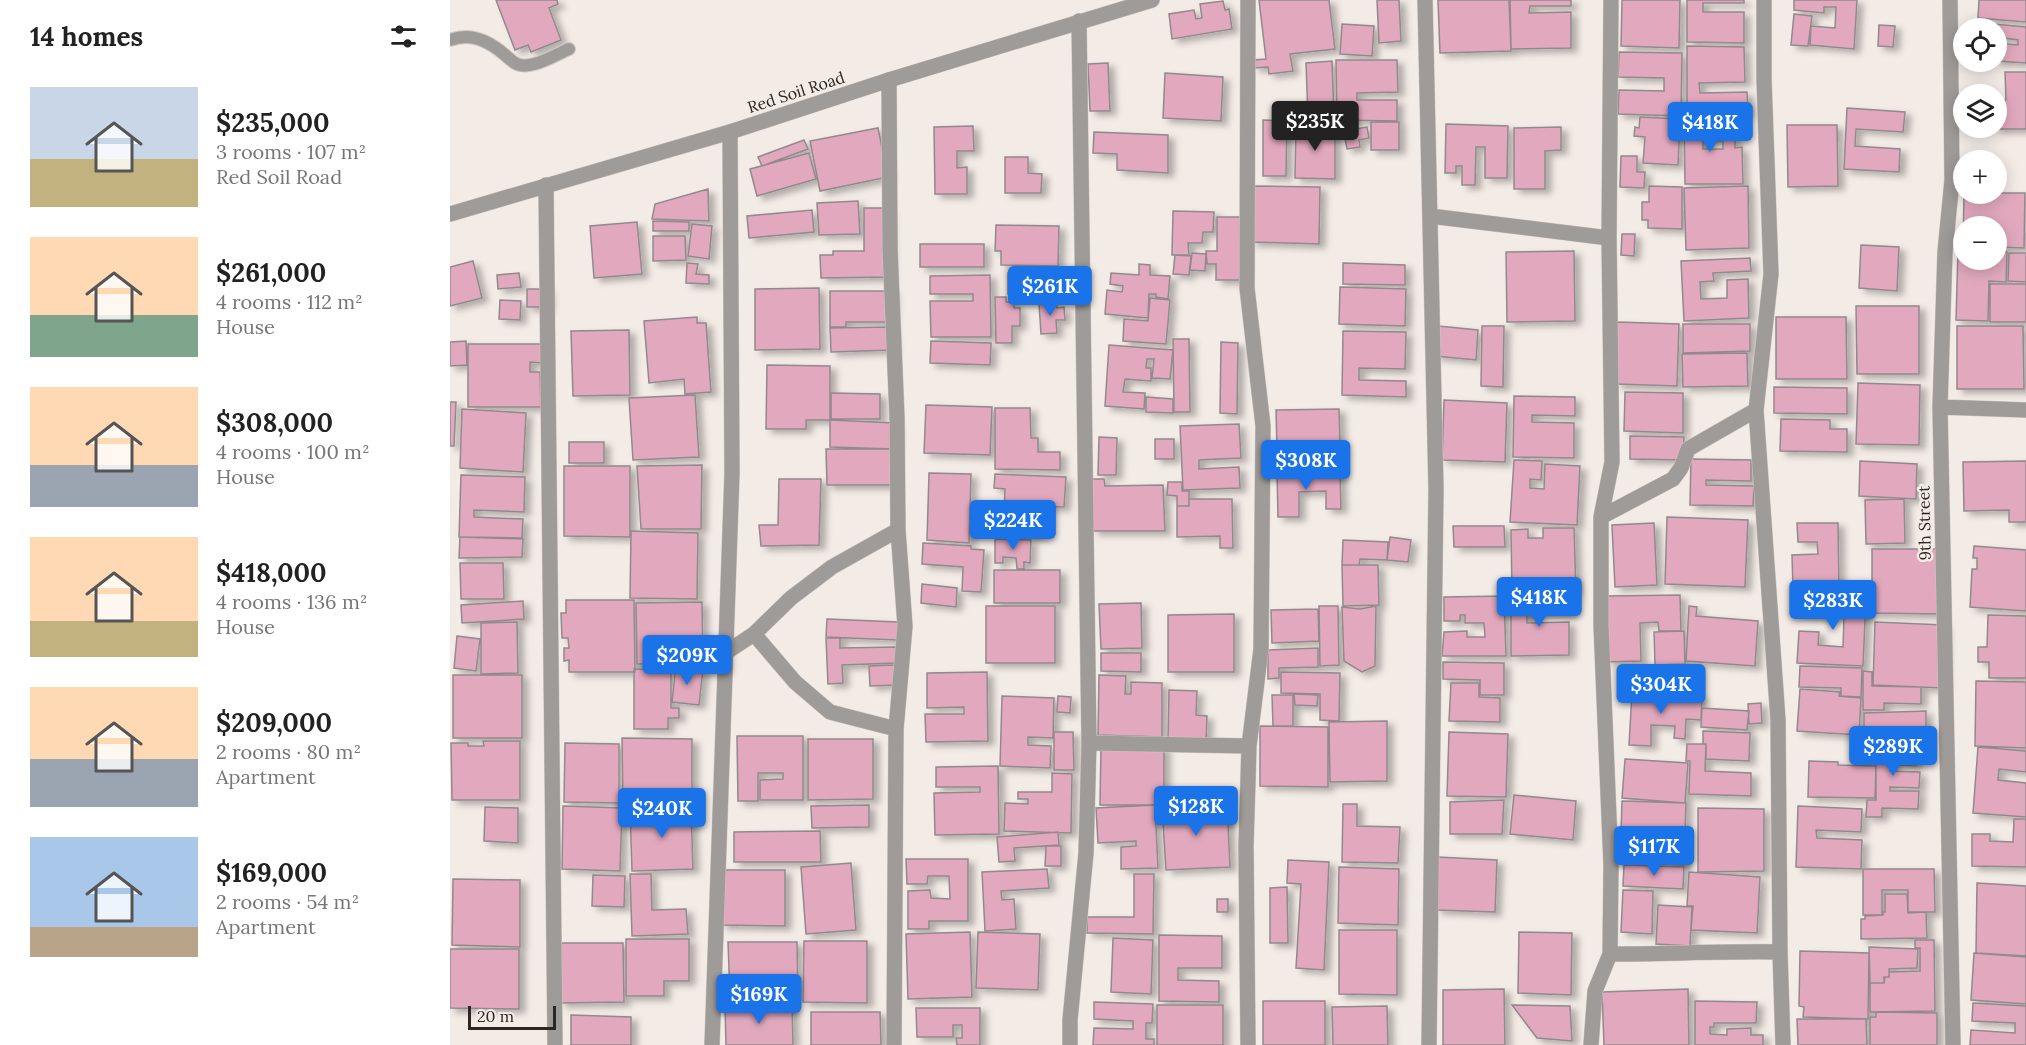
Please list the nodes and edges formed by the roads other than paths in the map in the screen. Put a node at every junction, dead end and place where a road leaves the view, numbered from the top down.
1 (1152, 0) edge
2 (1248, 0) edge
3 (1425, 0) edge
4 (1611, 0) edge
5 (1764, 0) edge
6 (1950, 0) edge
7 (1079, 21) junction
8 (450, 40) edge
9 (569, 49) dead end
10 (889, 80) junction
11 (730, 132) junction
12 (546, 185) junction
13 (450, 214) edge
14 (1430, 216) junction
15 (1609, 238) junction
16 (1940, 407) junction
17 (1756, 410) junction
18 (2026, 410) edge
19 (1601, 517) junction
20 (898, 530) junction
21 (754, 634) junction
22 (725, 652) junction
23 (896, 729) junction
24 (1089, 743) junction
25 (1250, 746) junction
26 (1780, 952) junction
27 (1610, 954) junction
28 (555, 1045) edge
29 (711, 1045) edge
30 (894, 1045) edge
31 (1070, 1045) edge
32 (1248, 1045) edge
33 (1429, 1045) edge
34 (1590, 1045) edge
35 (1782, 1045) edge
36 (1953, 1045) edge

1 - 7 street, Red Soil Road
2 - 25 street
3 - 14 street
4 - 15 street
5 - 17 street
6 - 16 street, 9th Street
7 - 10 street, Red Soil Road
7 - 24 street
8 - 9 lane
10 - 11 street, Red Soil Road
10 - 20 street
11 - 12 street, Red Soil Road
11 - 22 street
12 - 13 street, Red Soil Road
12 - 28 street
14 - 15 street
14 - 33 street
15 - 19 street
16 - 18 street
16 - 36 street, 9th Street
17 - 19 street
17 - 26 street
19 - 27 street
20 - 21 street
20 - 23 street
21 - 22 street
21 - 23 street
22 - 29 street
23 - 30 street
24 - 25 street
24 - 31 street
25 - 32 street
26 - 27 street
26 - 35 street
27 - 34 street

